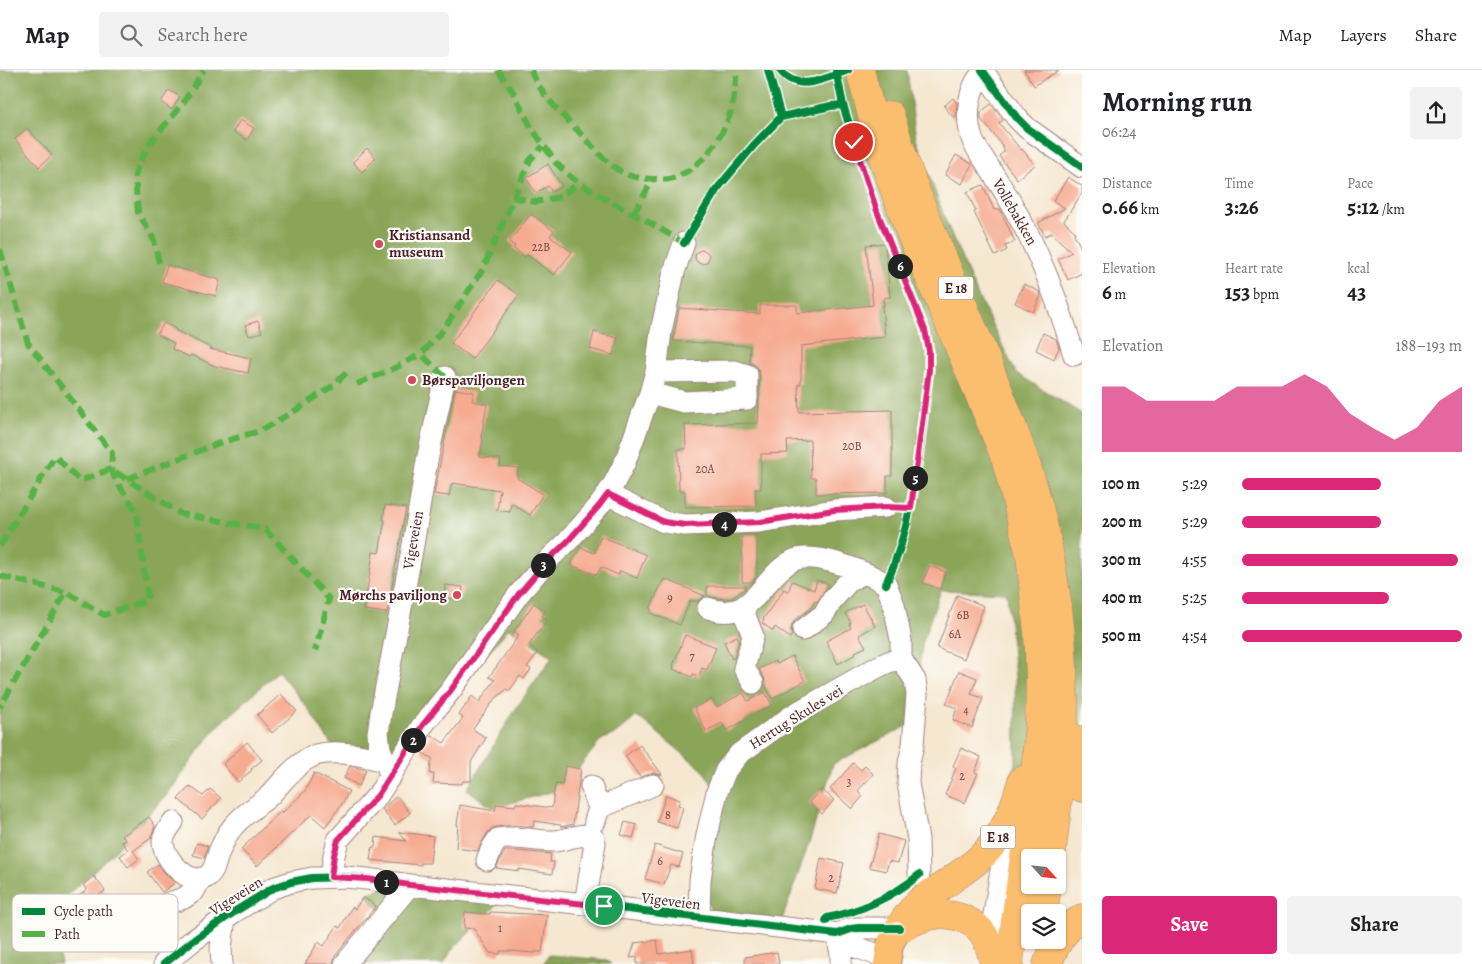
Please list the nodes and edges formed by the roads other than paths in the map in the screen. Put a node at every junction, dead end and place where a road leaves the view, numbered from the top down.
1 (860, 70) edge
2 (879, 70) edge
3 (982, 71) edge
4 (1082, 167) edge
5 (684, 243) dead end
6 (1074, 355) dead end
7 (656, 372) junction
8 (445, 377) dead end
9 (650, 393) junction
10 (608, 494) junction
11 (886, 507) dead end
12 (864, 573) junction
13 (708, 608) dead end
14 (742, 608) junction
15 (803, 630) dead end
16 (901, 659) junction
17 (1062, 664) junction
18 (753, 683) dead end
19 (1039, 708) junction
20 (388, 769) junction
21 (654, 785) dead end
22 (591, 786) dead end
23 (1082, 788) edge
24 (599, 808) junction
25 (1009, 820) junction
26 (173, 822) dead end
27 (590, 835) junction
28 (1052, 849) edge
29 (488, 860) dead end
30 (919, 875) dead end
31 (331, 877) junction
32 (201, 878) junction
33 (410, 885) junction
34 (178, 900) edge
35 (586, 904) junction
36 (225, 918) junction
37 (699, 918) junction
38 (1082, 918) edge
39 (899, 928) junction
40 (837, 934) junction
41 (1039, 949) edge
42 (997, 958) edge
43 (887, 961) edge
44 (164, 964) edge
45 (222, 964) edge
46 (345, 964) edge
47 (841, 964) edge
48 (1037, 964) edge
49 (1047, 964) edge

1 - 19 highway, E 18
2 - 17 highway, E 18
3 - 4 street, Vollebakken
3 - 6 street, Vollebakken
5 - 7 street
7 - 9 street
7 - 9 street
8 - 20 street, Vigeveien
9 - 10 street
10 - 11 street
10 - 20 street
12 - 14 street
12 - 15 street
12 - 16 street
13 - 14 street
14 - 18 street
16 - 30 street
16 - 37 street, Hertug Skules vei
17 - 23 highway, E 18
17 - 28 highway, E 18
19 - 25 highway, E 18
19 - 42 highway, E 18
20 - 31 street
20 - 32 street, Vigeveien
21 - 24 street
22 - 24 street
24 - 27 street
25 - 39 highway, E 18
25 - 42 street
26 - 32 street
27 - 29 street
27 - 35 street
31 - 33 street, Vigeveien
31 - 36 street, Vigeveien
32 - 34 street, Vigeveien
33 - 35 street, Vigeveien
33 - 46 street
35 - 37 street, Vigeveien
36 - 44 street, Vigeveien
36 - 45 street
37 - 40 street, Vigeveien
38 - 49 highway
39 - 40 street, Vigeveien
39 - 42 highway
39 - 43 main road
40 - 43 street, Vigeveien
40 - 47 street
41 - 48 highway

